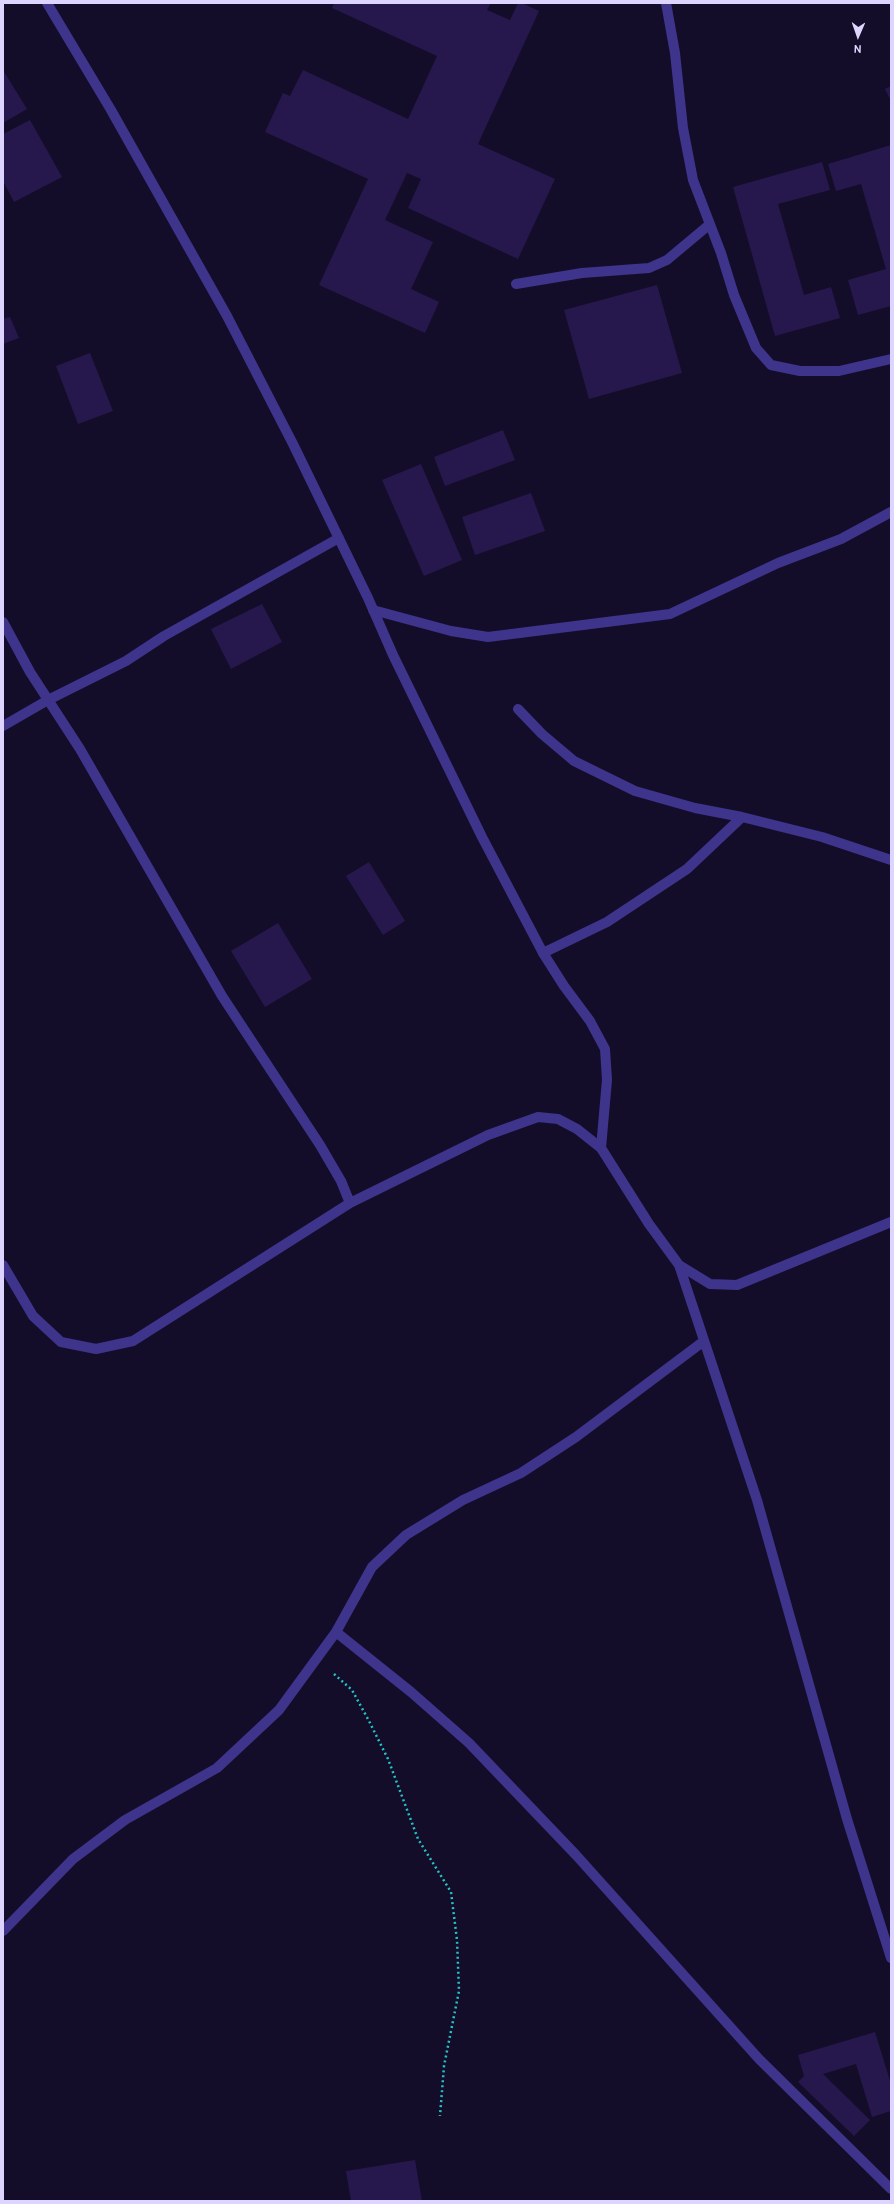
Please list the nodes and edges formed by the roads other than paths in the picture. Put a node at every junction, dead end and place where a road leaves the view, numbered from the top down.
1 (47, 3) edge
2 (666, 3) edge
3 (710, 224) junction
4 (516, 284) dead end
5 (891, 359) edge
6 (891, 512) edge
7 (339, 538) junction
8 (373, 610) junction
9 (3, 622) edge
10 (48, 700) junction
11 (518, 709) dead end
12 (3, 726) edge
13 (742, 817) junction
14 (891, 860) edge
15 (543, 953) junction
16 (601, 1148) junction
17 (350, 1203) junction
18 (891, 1222) edge
19 (3, 1265) edge
20 (679, 1265) junction
21 (704, 1341) junction
22 (336, 1632) junction
23 (3, 1931) edge
24 (891, 1958) edge
25 (891, 2189) edge

1 - 7 street
2 - 3 street
3 - 4 street
3 - 5 street
6 - 8 street
7 - 8 street
7 - 10 street
8 - 15 street
9 - 10 street
10 - 12 street
10 - 17 street
11 - 13 street
13 - 14 street
13 - 15 street
15 - 16 street
16 - 17 street
16 - 20 street
17 - 19 street
18 - 20 street
20 - 21 street
21 - 22 street
21 - 24 street
22 - 23 street
22 - 25 street

